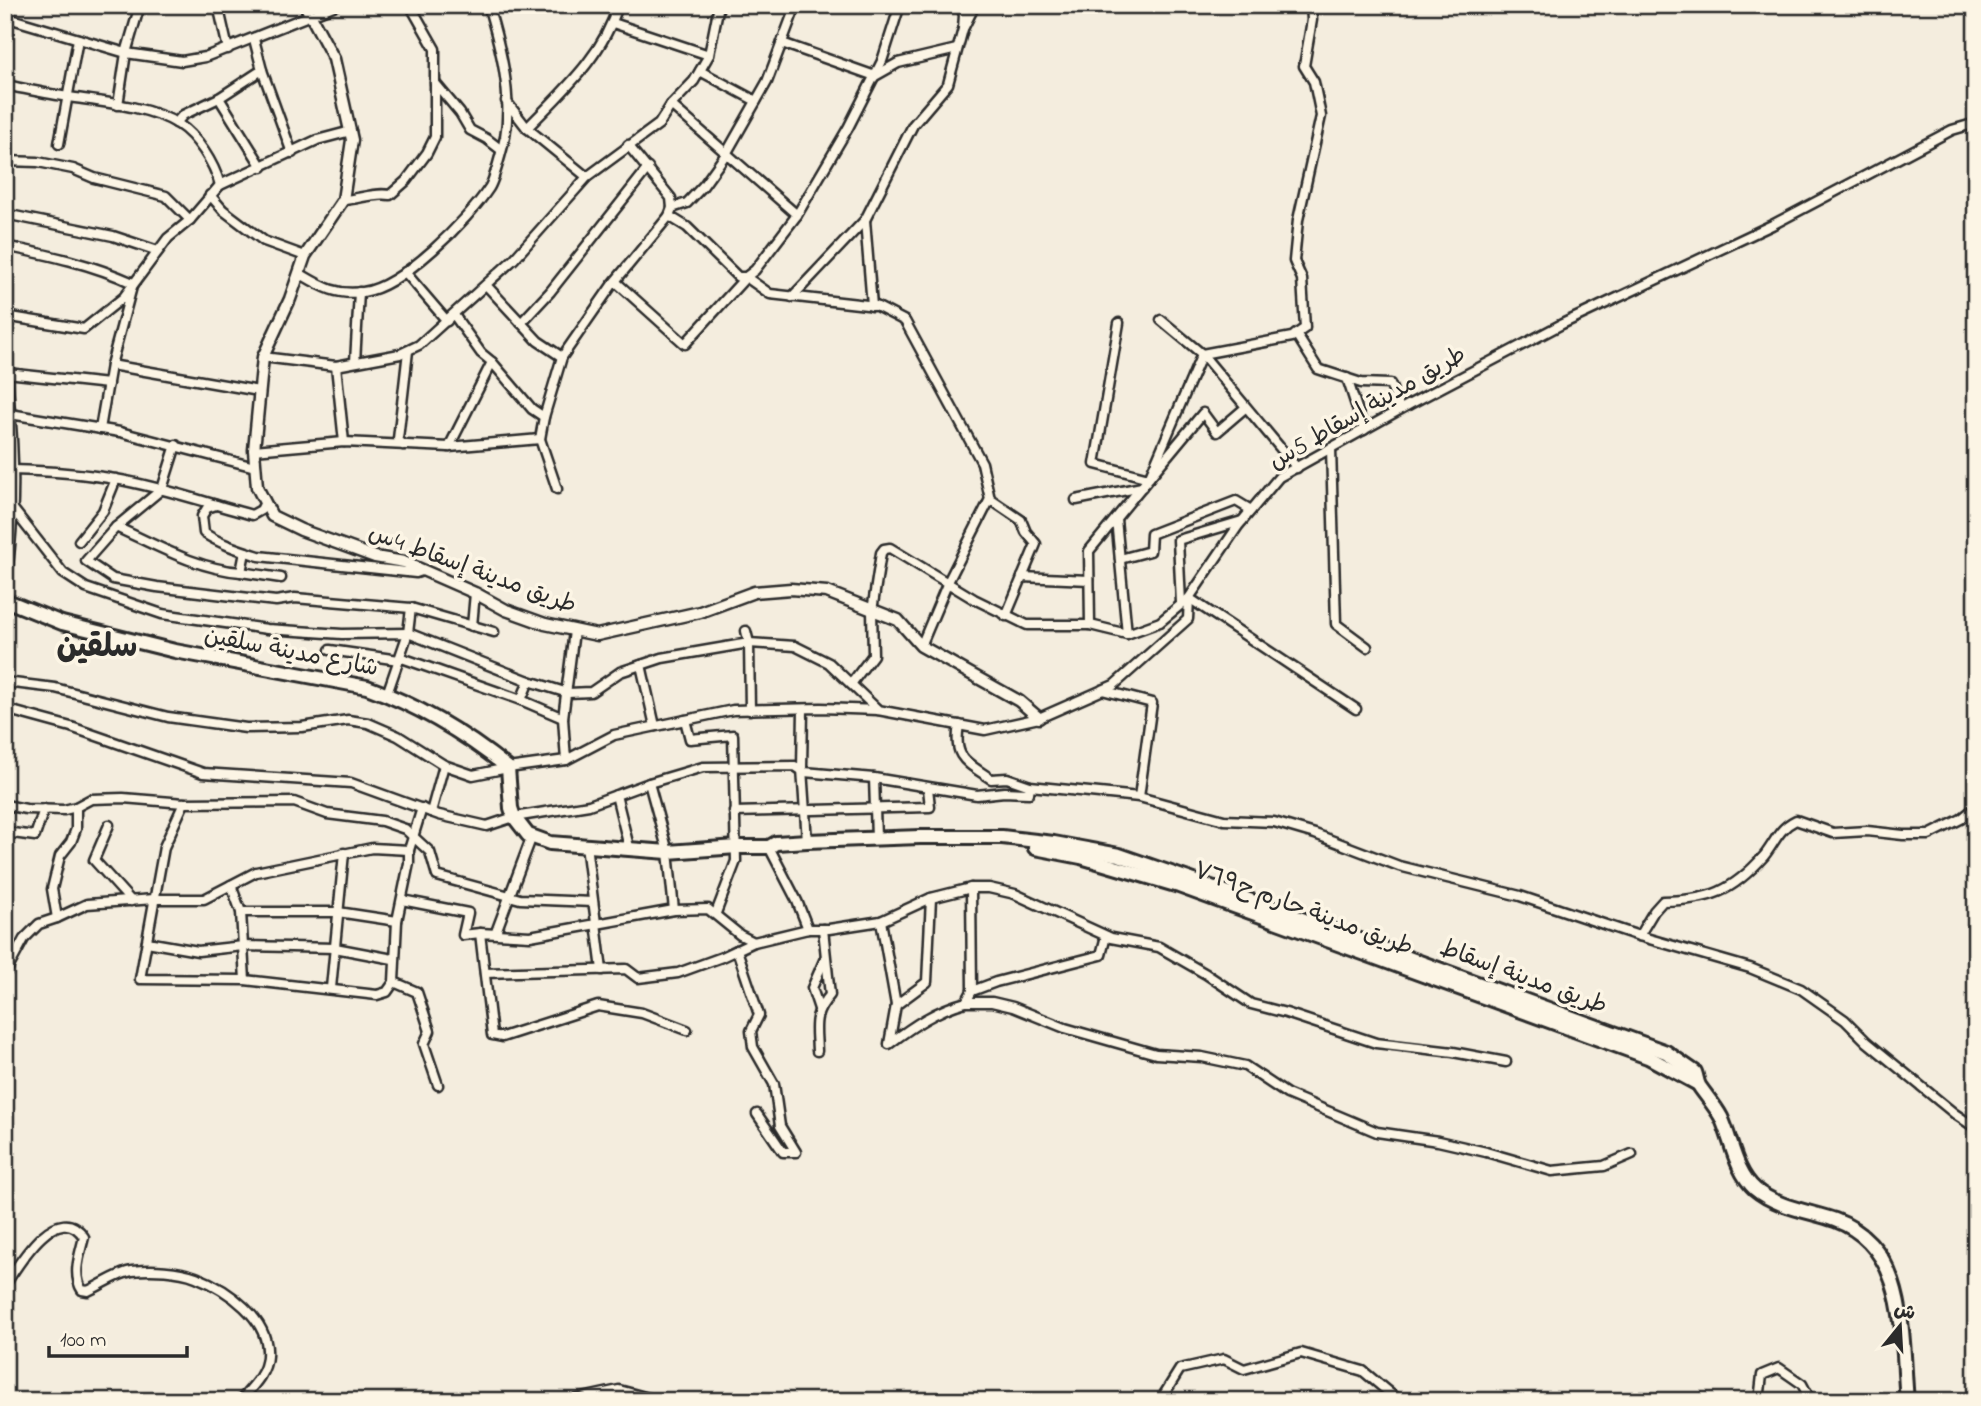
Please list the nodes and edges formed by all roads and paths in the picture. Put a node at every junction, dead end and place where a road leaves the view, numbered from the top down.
1 (140, 5) edge
2 (212, 5) edge
3 (336, 5) edge
4 (410, 5) edge
5 (488, 5) edge
6 (618, 5) edge
7 (719, 5) edge
8 (796, 5) edge
9 (900, 5) edge
10 (960, 5) edge
11 (975, 5) edge
12 (1311, 5) edge
13 (218, 6) edge
14 (308, 10) edge
15 (5, 16) edge
16 (613, 23) junction
17 (963, 29) junction
18 (78, 39) junction
19 (254, 39) junction
20 (782, 43) junction
21 (228, 49) junction
22 (957, 49) junction
23 (126, 53) junction
24 (709, 55) junction
25 (262, 70) junction
26 (700, 71) junction
27 (874, 76) junction
28 (435, 83) junction
29 (5, 85) edge
30 (67, 97) junction
31 (219, 98) junction
32 (506, 101) junction
33 (756, 101) junction
34 (118, 105) junction
35 (671, 105) junction
36 (176, 123) junction
37 (1976, 123) edge
38 (527, 128) junction
39 (351, 131) junction
40 (60, 144) dead end
41 (628, 145) junction
42 (500, 149) junction
43 (292, 153) junction
44 (726, 154) junction
45 (5, 161) edge
46 (262, 167) junction
47 (648, 168) junction
48 (587, 177) junction
49 (220, 184) junction
50 (210, 195) junction
51 (343, 200) junction
52 (670, 212) junction
53 (5, 214) edge
54 (797, 215) junction
55 (190, 220) junction
56 (865, 220) junction
57 (5, 246) edge
58 (158, 251) junction
59 (304, 256) junction
60 (405, 272) junction
61 (299, 273) junction
62 (746, 277) junction
63 (616, 282) junction
64 (133, 283) junction
65 (486, 285) junction
66 (359, 292) junction
67 (792, 297) junction
68 (872, 306) junction
69 (5, 316) edge
70 (451, 318) junction
71 (1161, 320) dead end
72 (521, 323) junction
73 (1119, 323) dead end
74 (1296, 334) junction
75 (408, 351) junction
76 (1202, 354) junction
77 (5, 355) edge
78 (263, 357) junction
79 (562, 357) junction
80 (355, 362) junction
81 (492, 362) junction
82 (111, 365) junction
83 (336, 366) junction
84 (7, 373) edge
85 (1347, 379) junction
86 (107, 384) junction
87 (259, 391) junction
88 (1245, 408) junction
89 (1400, 409) junction
90 (10, 414) junction
91 (544, 417) junction
92 (100, 429) junction
93 (1364, 430) junction
94 (540, 439) junction
95 (344, 442) junction
96 (176, 445) junction
97 (403, 445) junction
98 (449, 447) junction
99 (1331, 448) junction
100 (254, 450) junction
101 (255, 467) junction
102 (1297, 468) junction
103 (12, 470) junction
104 (1149, 478) junction
105 (116, 479) junction
106 (1142, 487) junction
107 (9, 489) edge
108 (162, 489) junction
109 (557, 489) dead end
110 (990, 499) junction
111 (1076, 500) dead end
112 (264, 504) junction
113 (216, 505) junction
114 (13, 509) junction
115 (1251, 510) junction
116 (1116, 519) junction
117 (1242, 521) junction
118 (116, 527) junction
119 (79, 541) dead end
120 (245, 552) junction
121 (1120, 559) junction
122 (422, 571) junction
123 (241, 572) junction
124 (1023, 577) junction
125 (281, 578) dead end
126 (1089, 580) junction
127 (948, 582) junction
128 (5, 590) edge
129 (475, 593) junction
130 (5, 600) edge
131 (1185, 601) junction
132 (411, 608) junction
133 (872, 611) junction
134 (1006, 617) junction
135 (1090, 625) junction
136 (472, 626) junction
137 (574, 631) junction
138 (746, 631) dead end
139 (494, 632) dead end
140 (408, 633) junction
141 (1128, 634) junction
142 (749, 643) junction
143 (921, 646) junction
144 (1367, 647) dead end
145 (330, 650) dead end
146 (399, 660) junction
147 (641, 665) junction
148 (529, 681) junction
149 (5, 682) edge
150 (850, 684) junction
151 (1102, 690) junction
152 (566, 692) junction
153 (387, 694) junction
154 (521, 700) junction
155 (5, 709) edge
156 (803, 709) junction
157 (1356, 709) dead end
158 (750, 710) junction
159 (878, 710) junction
160 (563, 718) junction
161 (1039, 718) junction
162 (685, 720) junction
163 (959, 725) junction
164 (655, 726) junction
165 (566, 760) junction
166 (444, 765) junction
167 (733, 766) junction
168 (508, 768) junction
169 (802, 769) junction
170 (874, 778) junction
171 (649, 783) junction
172 (1030, 786) junction
173 (928, 788) junction
174 (616, 795) junction
175 (1139, 797) junction
176 (184, 803) junction
177 (5, 805) edge
178 (76, 807) junction
179 (875, 807) junction
180 (1976, 807) edge
181 (44, 809) junction
182 (805, 809) junction
183 (426, 810) junction
184 (734, 812) junction
185 (514, 817) junction
186 (109, 825) dead end
187 (5, 832) edge
188 (532, 836) junction
189 (412, 837) junction
190 (876, 838) junction
191 (807, 841) junction
192 (586, 845) junction
193 (629, 847) junction
194 (737, 847) junction
195 (769, 847) junction
196 (409, 850) junction
197 (668, 852) junction
198 (344, 853) junction
199 (231, 886) junction
200 (971, 888) junction
201 (509, 897) junction
202 (931, 898) junction
203 (155, 899) junction
204 (402, 900) junction
205 (131, 901) junction
206 (593, 902) junction
207 (674, 910) junction
208 (241, 912) junction
209 (338, 912) junction
210 (716, 914) junction
211 (57, 918) junction
212 (397, 921) junction
213 (881, 921) junction
214 (595, 925) junction
215 (808, 929) junction
216 (823, 929) junction
217 (496, 932) junction
218 (480, 933) junction
219 (1106, 936) junction
220 (1639, 936) junction
221 (147, 942) junction
222 (754, 942) junction
223 (243, 946) junction
224 (335, 948) junction
225 (737, 950) junction
226 (826, 956) junction
227 (393, 959) junction
228 (602, 970) junction
229 (485, 973) junction
230 (5, 974) edge
231 (245, 980) junction
232 (394, 982) junction
233 (331, 988) junction
234 (972, 992) junction
235 (966, 1002) junction
236 (896, 1005) junction
237 (818, 1009) junction
238 (687, 1030) dead end
239 (817, 1051) dead end
240 (1506, 1062) dead end
241 (438, 1085) dead end
242 (757, 1114) dead end
243 (1976, 1128) edge
244 (1632, 1154) dead end
245 (5, 1285) edge
246 (1162, 1398) edge
247 (240, 1401) edge
248 (568, 1401) edge
249 (660, 1401) edge
250 (1150, 1401) edge
251 (1399, 1401) edge
252 (1759, 1401) edge
253 (1811, 1401) edge
254 (1907, 1401) edge

1 - 23 street
2 - 13 street
3 - 14 street
4 - 28 street
5 - 32 street
6 - 16 street
7 - 24 street
8 - 20 street
9 - 27 street
10 - 17 street
11 - 17 street
12 - 74 street
13 - 21 street
14 - 19 street
14 - 39 street
15 - 18 street
16 - 24 street
16 - 38 street
17 - 22 street
18 - 23 street
18 - 30 street
19 - 21 street
19 - 25 street
20 - 27 street
20 - 33 street
21 - 23 street
22 - 27 street
22 - 56 street
23 - 34 street
24 - 26 street
25 - 31 street
25 - 43 street
26 - 33 street
26 - 35 street
27 - 54 street
28 - 42 street
28 - 51 street
29 - 30 street
30 - 34 street
30 - 40 street
31 - 36 street
31 - 46 street
32 - 38 street
32 - 42 street
33 - 44 street
34 - 36 street
35 - 41 street
35 - 44 street
36 - 49 street
37 - 89 street, طريق مدينة إسقاط 5س
38 - 48 street
39 - 43 street
39 - 51 street
41 - 47 street
41 - 48 street
42 - 60 street
43 - 46 street
44 - 52 street
44 - 54 street
45 - 55 street
46 - 49 street
47 - 52 street
47 - 72 street
48 - 65 street
49 - 50 street
50 - 55 street
50 - 59 street
51 - 59 street
52 - 62 street
52 - 63 street
53 - 58 street
54 - 62 street
55 - 58 street
56 - 67 street
56 - 68 street
57 - 64 street
58 - 64 street
59 - 61 street
60 - 66 street
60 - 70 street
61 - 66 street
61 - 78 street
62 - 63 street
62 - 67 street
63 - 79 street
64 - 69 street
64 - 82 street
65 - 70 street
65 - 72 street
66 - 80 street
67 - 68 street
68 - 110 street
70 - 75 street
70 - 81 street
71 - 76 street
72 - 79 street
73 - 104 street
74 - 76 street
74 - 85 street
75 - 80 street
75 - 97 street
76 - 88 street
76 - 104 street
77 - 84 street
78 - 83 street
78 - 87 street
79 - 91 street
80 - 83 street
81 - 91 street
81 - 98 street
82 - 86 street
82 - 87 street
83 - 95 street
84 - 86 street
84 - 90 street
85 - 89 street
85 - 93 street
86 - 92 street
87 - 100 street
88 - 102 street
88 - 104 street
89 - 93 street, طريق مدينة إسقاط 5س
90 - 92 street
90 - 103 street
91 - 94 street
92 - 96 street
93 - 99 street, طريق مدينة إسقاط 5س
94 - 98 street
94 - 109 street
95 - 97 street
95 - 100 street
96 - 101 street
96 - 108 street
97 - 98 street
99 - 102 street, طريق مدينة إسقاط 5س
99 - 144 street
100 - 101 street
101 - 112 street
102 - 115 street, طريق مدينة إسقاط 5س
103 - 105 street
103 - 107 street
104 - 106 street
105 - 108 street
105 - 119 street
106 - 111 street
106 - 116 street
107 - 114 street
108 - 113 street
108 - 118 street
110 - 124 street
110 - 127 street
112 - 113 street
112 - 122 street, طريق مدينة إسقاط 4س
113 - 120 street
114 - 128 street
114 - 140 street
115 - 117 street, طريق مدينة إسقاط 5س
115 - 121 street
116 - 121 street
116 - 126 street
117 - 131 street, طريق مدينة إسقاط 5س
117 - 131 street
118 - 123 street
118 - 132 street
120 - 122 street
120 - 123 street
121 - 141 street
122 - 129 street, طريق مدينة إسقاط 4س
123 - 125 street
124 - 126 street
124 - 134 street
126 - 135 street
127 - 133 street
127 - 134 street
127 - 143 street
129 - 136 street
129 - 137 street, طريق مدينة إسقاط 4س
130 - 153 main road, شارع مدينة سلقين
131 - 141 street
131 - 151 street, طريق مدينة إسقاط 5س
131 - 157 street
132 - 136 street
132 - 140 street
133 - 137 street, طريق مدينة إسقاط 4س
133 - 143 street, طريق مدينة إسقاط 4س
133 - 150 street
134 - 135 street
135 - 141 street
136 - 139 street
137 - 152 street
138 - 142 street
140 - 146 street
140 - 148 street
142 - 147 street
142 - 150 street
142 - 158 street
143 - 161 street, طريق مدينة إسقاط 4س
145 - 146 street
146 - 153 street
146 - 154 street
147 - 152 street
147 - 164 street
148 - 152 street
148 - 154 street
149 - 166 street, طريق مدينة إسقاط 5س
150 - 159 street
151 - 161 street, طريق مدينة إسقاط 5س
151 - 175 street
152 - 160 street
153 - 168 main road, شارع مدينة سلقين
154 - 160 street
155 - 183 street
156 - 158 street, طريق مدينة إسقاط 5س
156 - 159 street, طريق مدينة إسقاط 5س
156 - 169 street
158 - 162 street, طريق مدينة إسقاط 5س
159 - 163 street, طريق مدينة إسقاط 5س
160 - 165 street
161 - 163 street, طريق مدينة إسقاط 5س
162 - 164 street, طريق مدينة إسقاط 5س
162 - 167 street
163 - 172 street
164 - 165 street, طريق مدينة إسقاط 5س
165 - 168 street, طريق مدينة إسقاط 5س
166 - 168 street, طريق مدينة إسقاط 5س
166 - 183 street
167 - 169 street
167 - 171 street
167 - 184 street
168 - 185 main road
169 - 170 street
169 - 182 street
170 - 173 street
170 - 179 street
171 - 174 street
171 - 197 street
172 - 173 street
172 - 175 street
173 - 179 street
174 - 185 street
174 - 193 street
175 - 220 street
176 - 178 street
176 - 189 street
176 - 203 street
177 - 181 street
178 - 181 street
178 - 211 street
179 - 182 street
179 - 190 street
180 - 220 street
181 - 187 street
182 - 184 street
182 - 191 street
183 - 185 street
183 - 189 street
184 - 194 street
185 - 188 main road
186 - 205 street
188 - 192 main road
188 - 201 street
189 - 196 street
189 - 201 street
190 - 191 main road
190 - 254 main road, طريق مدينة حارم ح٧٦٩
191 - 195 main road
192 - 193 main road
192 - 206 street
193 - 197 main road
194 - 195 main road
194 - 197 main road
194 - 210 street
195 - 215 street
196 - 198 street
196 - 204 street
197 - 207 street
198 - 199 street
198 - 209 street
199 - 203 street
199 - 208 street
200 - 202 street
200 - 219 street
200 - 234 street
201 - 206 street
201 - 217 street
202 - 213 street
202 - 236 street
203 - 205 street
203 - 221 street
204 - 212 street
204 - 218 street
205 - 211 street
206 - 214 street
207 - 210 street
207 - 214 street
208 - 209 street
208 - 223 street
209 - 212 street
209 - 224 street
210 - 222 street
211 - 230 street
212 - 227 street
213 - 216 street
213 - 236 street
214 - 217 street
214 - 228 street
215 - 216 street
215 - 222 street
216 - 226 street
217 - 218 street
218 - 229 street
219 - 234 street
219 - 240 street
220 - 243 street
221 - 223 street
221 - 231 street
222 - 225 street
223 - 224 street
223 - 231 street
224 - 227 street
224 - 233 street
225 - 228 street
225 - 242 street
226 - 237 street
226 - 237 street
227 - 232 street
228 - 229 street
229 - 238 street
231 - 233 street
232 - 233 street
232 - 241 street
234 - 235 street
235 - 236 street
235 - 244 street
237 - 239 street
245 - 247 street
246 - 250 street
246 - 251 street
248 - 249 street
252 - 253 street

